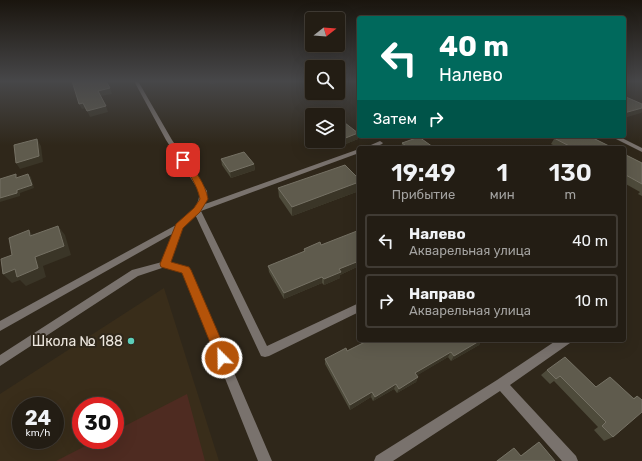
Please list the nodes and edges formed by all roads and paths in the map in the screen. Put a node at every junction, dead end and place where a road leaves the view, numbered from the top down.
1 (148, 103) edge
2 (617, 138) edge
3 (380, 143) dead end
4 (372, 146) edge
5 (642, 150) edge
6 (357, 152) edge
7 (197, 210) junction
8 (179, 227) junction
9 (165, 264) junction
10 (357, 308) edge
11 (0, 326) edge
12 (563, 342) edge
13 (0, 361) edge
14 (501, 384) junction
15 (265, 461) edge
16 (381, 461) edge
17 (571, 461) edge

1 - 7 street
2 - 5 street
3 - 4 street
6 - 7 street
7 - 8 street
7 - 10 street
8 - 9 street
8 - 11 street
9 - 13 street
9 - 15 street
12 - 14 street
14 - 16 street
14 - 17 street

